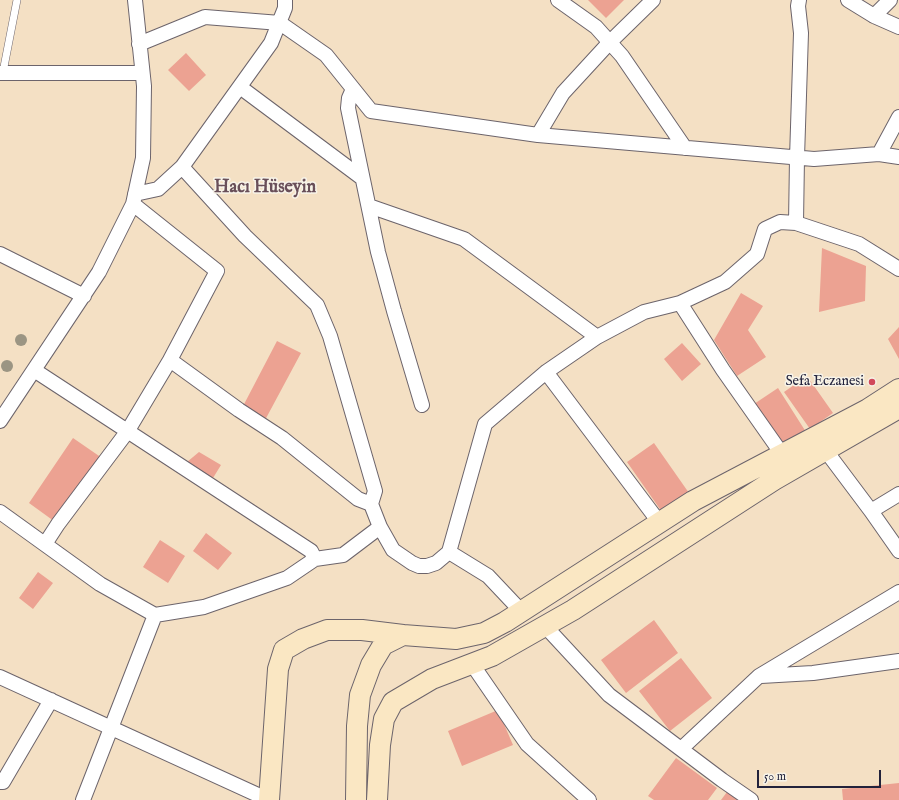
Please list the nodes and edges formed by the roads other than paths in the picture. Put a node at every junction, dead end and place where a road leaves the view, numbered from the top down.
1 (17, 0) edge
2 (134, 0) edge
3 (285, 0) edge
4 (558, 0) edge
5 (653, 0) edge
6 (799, 0) edge
7 (848, 0) edge
8 (890, 0) edge
9 (874, 16) junction
10 (280, 24) junction
11 (899, 27) edge
12 (609, 43) junction
13 (139, 44) junction
14 (1, 73) edge
15 (142, 73) junction
16 (240, 86) junction
17 (353, 89) junction
18 (899, 117) edge
19 (538, 135) junction
20 (685, 148) junction
21 (879, 154) junction
22 (899, 157) edge
23 (797, 158) junction
24 (182, 167) junction
25 (362, 178) junction
26 (134, 199) junction
27 (369, 206) junction
28 (796, 223) junction
29 (0, 254) edge
30 (899, 268) edge
31 (84, 296) junction
32 (680, 302) junction
33 (597, 337) junction
34 (170, 360) junction
35 (34, 370) junction
36 (546, 372) junction
37 (899, 389) edge
38 (422, 405) dead end
39 (899, 408) edge
40 (1, 417) edge
41 (127, 432) junction
42 (826, 451) junction
43 (782, 454) junction
44 (899, 494) edge
45 (370, 504) junction
46 (871, 511) junction
47 (0, 512) edge
48 (659, 522) junction
49 (380, 527) junction
50 (45, 544) junction
51 (899, 551) edge
52 (449, 552) junction
53 (315, 559) junction
54 (899, 592) edge
55 (522, 612) junction
56 (155, 615) junction
57 (545, 626) junction
58 (403, 635) junction
59 (899, 661) edge
60 (472, 664) junction
61 (759, 676) junction
62 (0, 677) edge
63 (51, 700) junction
64 (110, 728) junction
65 (681, 749) junction
66 (0, 782) edge
67 (83, 800) edge
68 (269, 800) edge
69 (356, 800) edge
70 (377, 800) edge
71 (589, 800) edge
72 (751, 800) edge

1 - 14 lane
2 - 13 street
3 - 10 street
4 - 12 street
5 - 12 street
6 - 23 street
7 - 9 street
8 - 9 street
9 - 11 street
10 - 13 street
10 - 16 street
10 - 17 street
12 - 19 street
12 - 20 street
13 - 15 street
14 - 15 street
15 - 26 street
16 - 24 street
16 - 25 street
17 - 19 street
17 - 25 street
18 - 21 street
19 - 20 street
20 - 23 street
21 - 22 street
21 - 23 street
23 - 28 street
24 - 26 street
24 - 45 street
25 - 27 street
26 - 31 street
26 - 34 street
27 - 33 street
27 - 38 street
28 - 30 street
28 - 32 street
29 - 31 street
31 - 35 street
32 - 33 street
32 - 43 street
33 - 36 street
34 - 41 street
34 - 45 street
35 - 40 street
35 - 41 street
36 - 48 street
36 - 52 street
37 - 43 street
39 - 42 street
41 - 50 street
41 - 53 street
42 - 46 street
42 - 57 street
43 - 48 street
44 - 46 street
45 - 49 street
46 - 51 street
47 - 50 street
48 - 55 street
49 - 52 street
49 - 53 street
50 - 56 street
52 - 55 street
53 - 56 street
54 - 61 street
55 - 58 street
56 - 64 street
57 - 60 street
57 - 65 street
58 - 68 street
58 - 69 street
59 - 61 street
60 - 70 street
60 - 71 street
61 - 65 street
62 - 63 street
63 - 64 street
63 - 66 street
64 - 67 street
64 - 68 street
65 - 72 street

